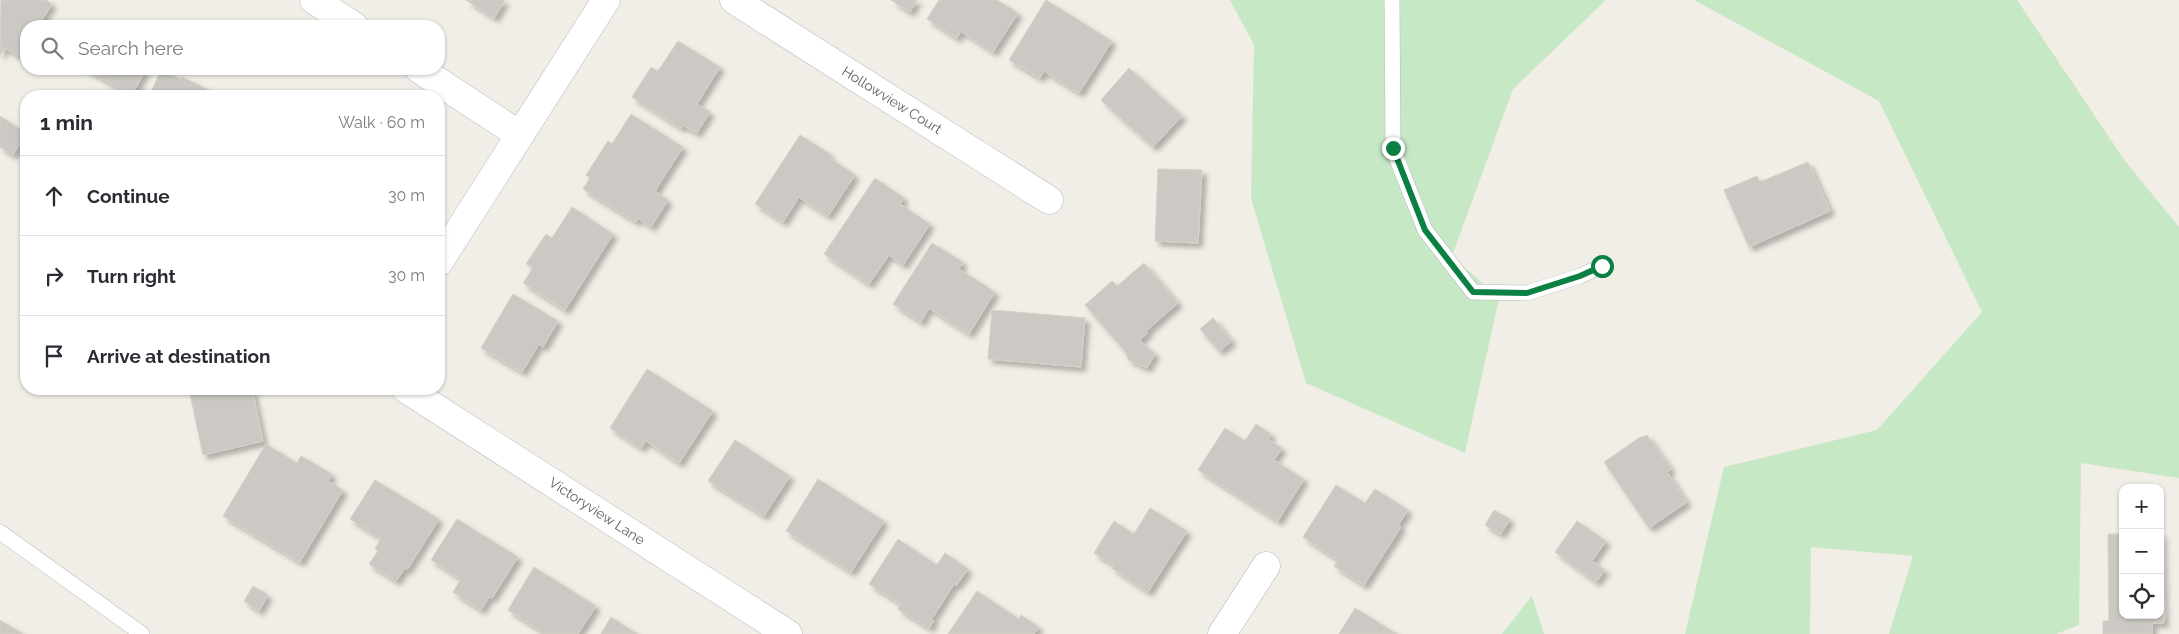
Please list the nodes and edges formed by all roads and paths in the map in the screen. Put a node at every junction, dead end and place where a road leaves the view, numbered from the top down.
1 (314, 0) edge
2 (606, 0) edge
3 (734, 0) edge
4 (1392, 0) edge
5 (345, 20) edge
6 (428, 75) edge
7 (520, 135) junction
8 (1049, 200) dead end
9 (445, 253) edge
10 (1602, 266) dead end
11 (415, 395) edge
12 (0, 532) edge
13 (1266, 566) dead end
14 (142, 634) edge
15 (788, 634) edge
16 (1222, 634) edge

1 - 5 street
2 - 7 street
3 - 8 street, Hollowview Court
4 - 10 lane
6 - 7 street
7 - 9 street
11 - 15 street, Victoryview Lane
12 - 14 lane
13 - 16 street

